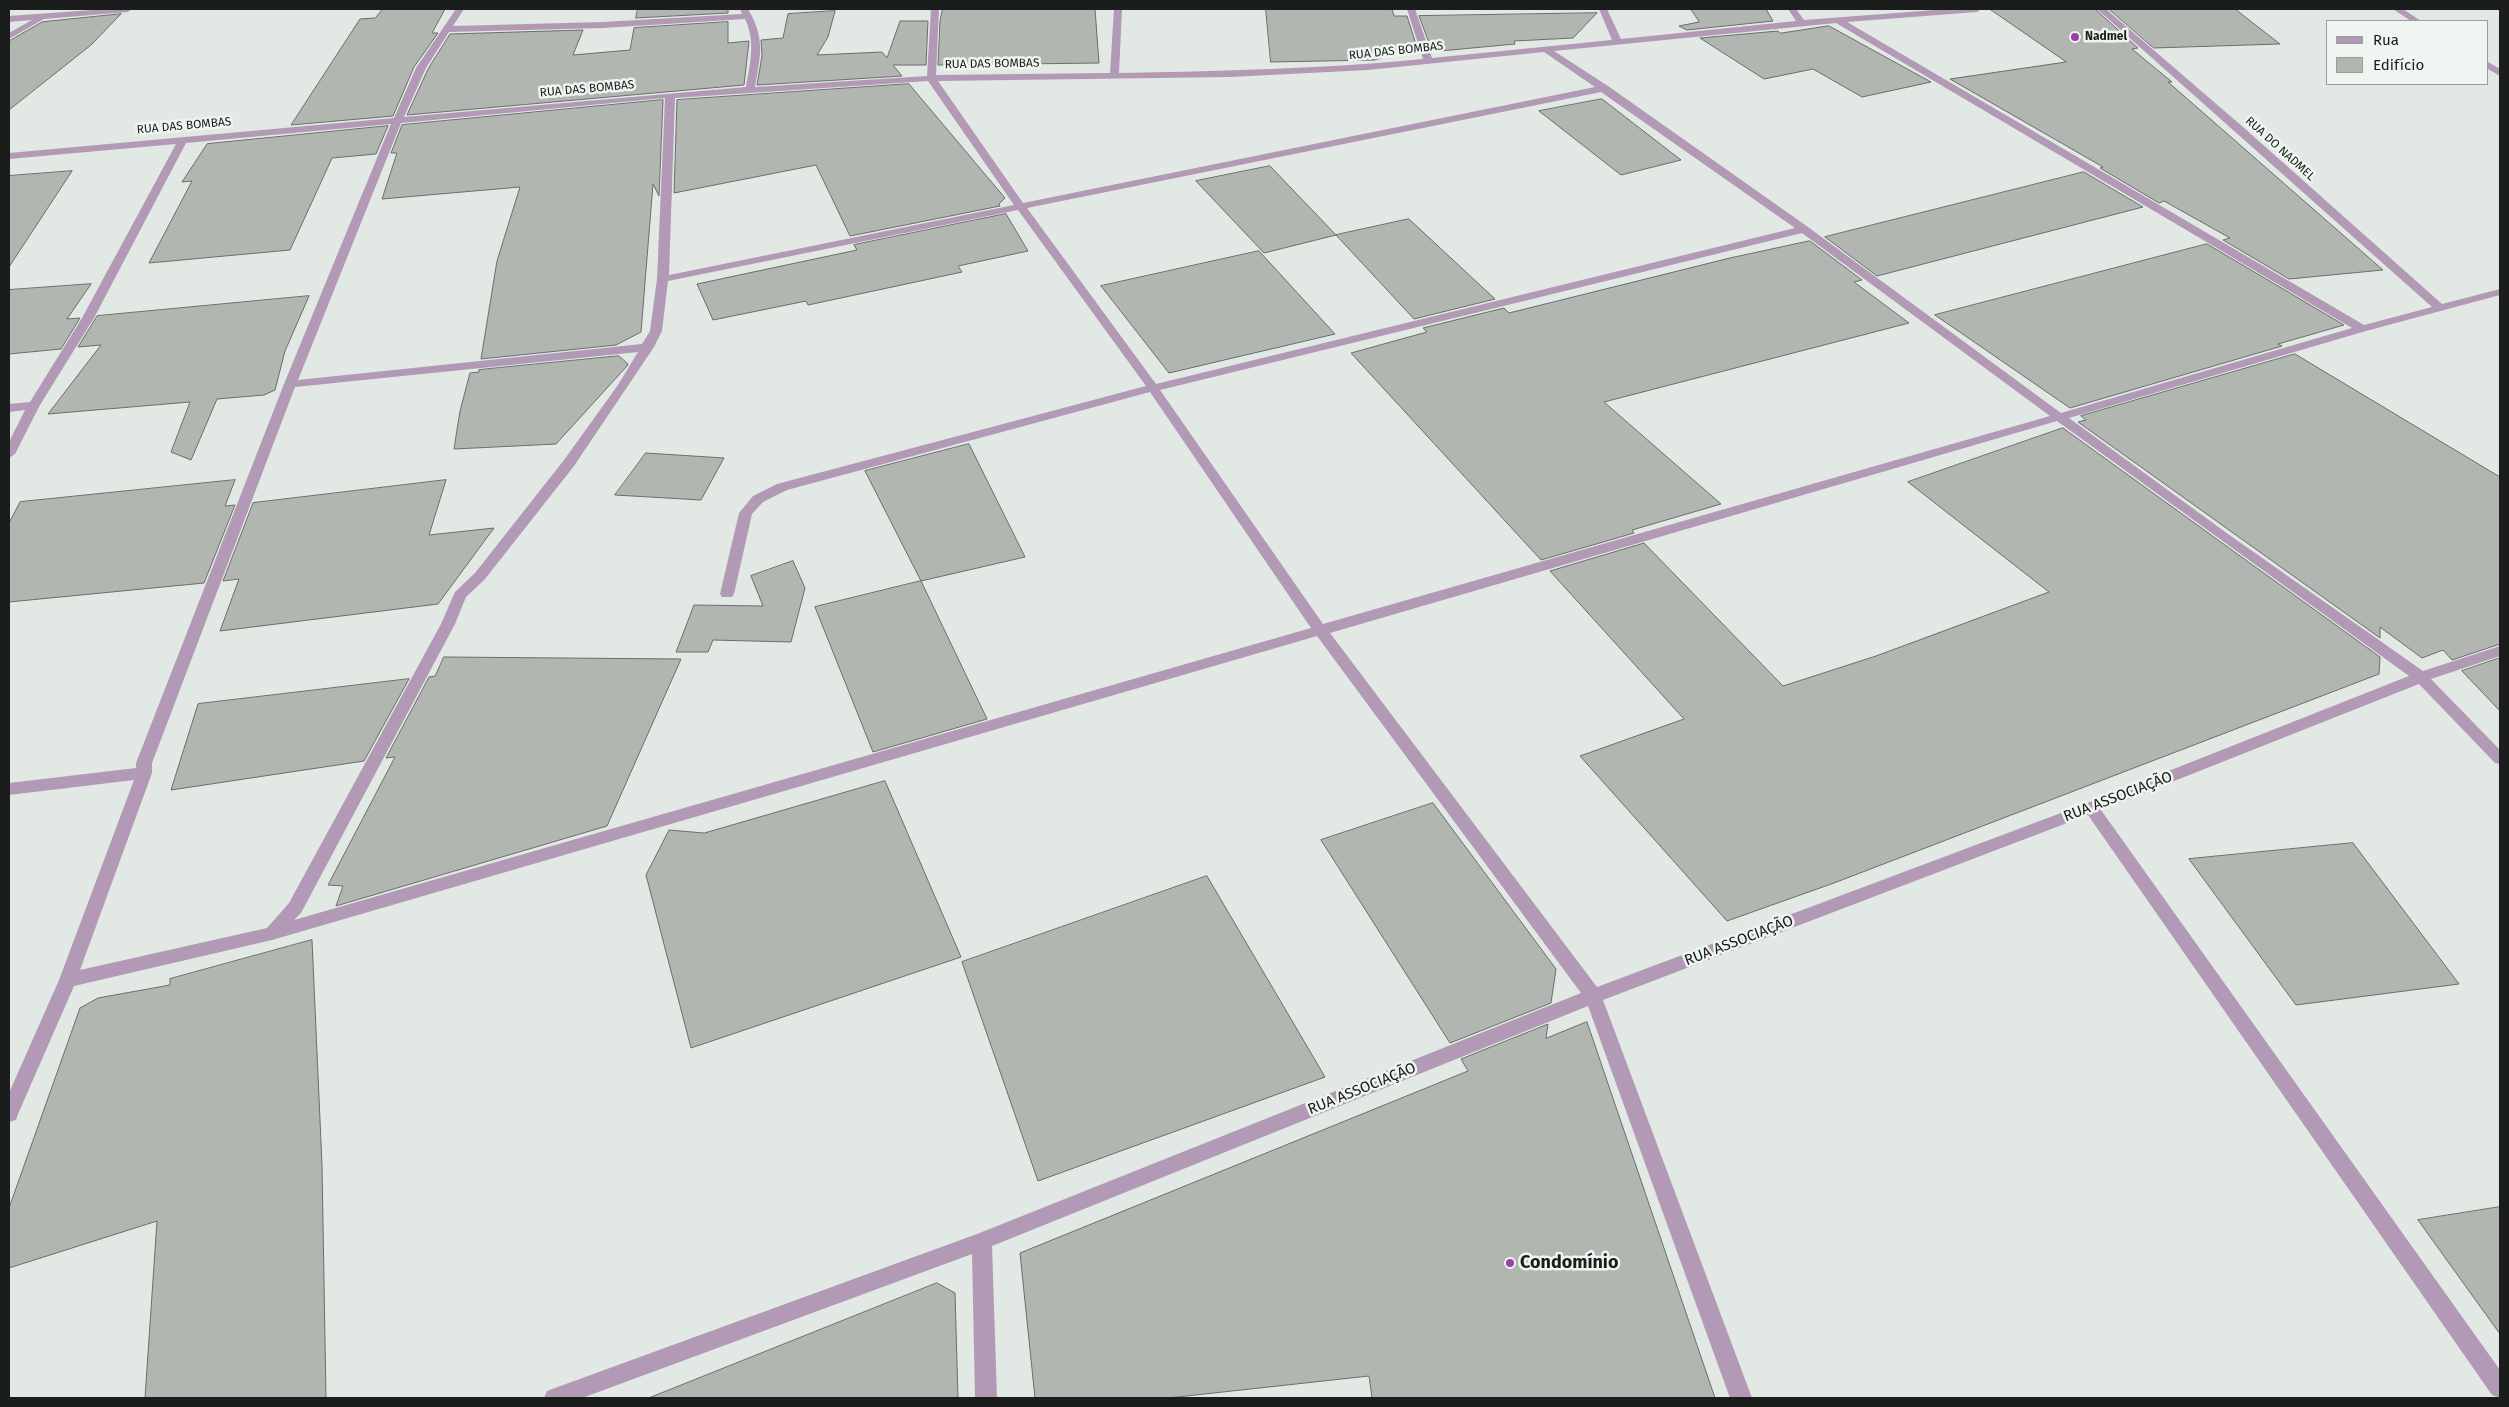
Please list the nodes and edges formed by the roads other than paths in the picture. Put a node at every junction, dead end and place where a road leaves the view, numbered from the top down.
1 (57, 9) edge
2 (128, 9) edge
3 (460, 9) edge
4 (935, 9) edge
5 (1118, 9) edge
6 (1411, 9) edge
7 (1603, 9) edge
8 (1792, 9) edge
9 (1977, 9) edge
10 (2101, 9) edge
11 (2397, 9) edge
12 (1944, 10) edge
13 (747, 12) edge
14 (44, 17) junction
15 (9, 18) edge
16 (1837, 20) junction
17 (2415, 20) edge
18 (1802, 23) junction
19 (446, 29) junction
20 (9, 36) edge
21 (1618, 42) junction
22 (1546, 48) junction
23 (1428, 60) junction
24 (2489, 66) edge
25 (2500, 73) edge
26 (1114, 75) junction
27 (932, 78) junction
28 (1605, 88) junction
29 (750, 90) junction
30 (670, 94) junction
31 (398, 119) junction
32 (183, 139) junction
33 (9, 156) edge
34 (1021, 207) junction
35 (1804, 229) junction
36 (663, 279) junction
37 (2500, 292) edge
38 (2441, 309) junction
39 (2362, 329) junction
40 (648, 347) junction
41 (290, 384) junction
42 (1153, 388) junction
43 (34, 405) junction
44 (9, 408) edge
45 (2059, 417) junction
46 (9, 454) edge
47 (727, 594) dead end
48 (1320, 630) junction
49 (2500, 650) edge
50 (2421, 677) junction
51 (2500, 759) edge
52 (144, 773) junction
53 (9, 789) edge
54 (2091, 808) junction
55 (272, 933) junction
56 (68, 980) junction
57 (1593, 996) junction
58 (9, 1114) edge
59 (982, 1241) junction
60 (2500, 1388) edge
61 (555, 1398) edge
62 (986, 1398) edge
63 (1741, 1398) edge

1 - 14 street
2 - 14 street
3 - 19 street
4 - 27 street
5 - 26 street
6 - 23 street
7 - 21 street
8 - 18 street
9 - 12 street, RUA DAS BOMBAS
10 - 38 street, RUA DO NADMEL
11 - 17 street
12 - 16 street, RUA DAS BOMBAS
13 - 19 street
13 - 29 street
14 - 15 street
14 - 20 street
16 - 18 street, RUA DAS BOMBAS
16 - 39 street
18 - 21 street, RUA DAS BOMBAS
19 - 31 street
21 - 22 street, RUA DAS BOMBAS
22 - 23 street, RUA DAS BOMBAS
22 - 28 street
23 - 26 street, RUA DAS BOMBAS
24 - 25 street
26 - 27 street, RUA DAS BOMBAS
27 - 29 street, RUA DAS BOMBAS
27 - 34 street
28 - 34 street
28 - 35 street
29 - 30 street, RUA DAS BOMBAS
30 - 31 street, RUA DAS BOMBAS
30 - 36 street
31 - 32 street, RUA DAS BOMBAS
31 - 41 street
32 - 33 street, RUA DAS BOMBAS
32 - 43 street
34 - 36 street
34 - 42 street
35 - 42 street
35 - 45 street
36 - 40 street
37 - 38 street
38 - 39 street
39 - 45 street
40 - 41 street
40 - 55 street
41 - 52 street
42 - 47 street
42 - 48 street
43 - 44 street
43 - 46 street
45 - 48 street
45 - 50 street
48 - 55 street
48 - 57 street
49 - 50 street, RUA ASSOCIAÇÃO
50 - 51 street
50 - 54 street, RUA ASSOCIAÇÃO
52 - 53 street
52 - 56 street
54 - 57 street, RUA ASSOCIAÇÃO
54 - 60 street
55 - 56 street
56 - 58 street
57 - 59 street, RUA ASSOCIAÇÃO
57 - 63 street
59 - 61 street, RUA ASSOCIAÇÃO
59 - 62 street

